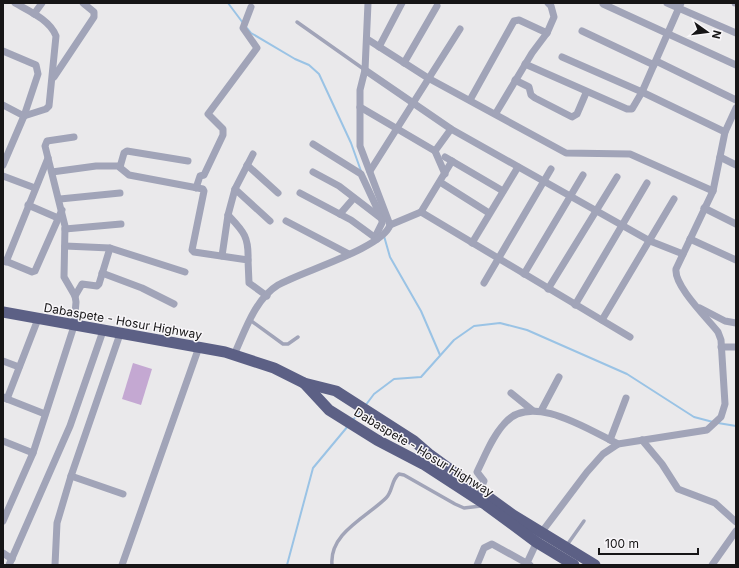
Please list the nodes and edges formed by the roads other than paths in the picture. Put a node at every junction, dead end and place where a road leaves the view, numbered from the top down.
1 (15, 3) edge
2 (42, 3) edge
3 (82, 3) edge
4 (402, 3) edge
5 (548, 3) edge
6 (667, 3) edge
7 (367, 4) edge
8 (603, 4) dead end
9 (437, 6) dead end
10 (680, 6) edge
11 (251, 7) dead end
12 (34, 14) junction
13 (297, 22) dead end
14 (460, 29) dead end
15 (582, 31) dead end
16 (547, 33) junction
17 (668, 33) junction
18 (736, 33) edge
19 (367, 39) junction
20 (379, 47) junction
21 (3, 52) edge
22 (562, 57) dead end
23 (404, 63) junction
24 (655, 63) junction
25 (525, 64) junction
26 (736, 65) edge
27 (365, 70) junction
28 (428, 78) junction
29 (53, 79) junction
30 (516, 80) junction
31 (586, 92) junction
32 (642, 92) junction
33 (470, 100) junction
34 (736, 100) edge
35 (413, 103) junction
36 (3, 105) edge
37 (360, 107) junction
38 (736, 108) edge
39 (496, 113) junction
40 (24, 116) junction
41 (451, 129) junction
42 (396, 130) junction
43 (725, 132) junction
44 (74, 137) dead end
45 (313, 144) dead end
46 (435, 151) junction
47 (253, 154) dead end
48 (445, 157) dead end
49 (720, 157) junction
50 (48, 158) junction
51 (188, 161) dead end
52 (452, 161) junction
53 (3, 165) edge
54 (247, 165) junction
55 (736, 165) edge
56 (120, 167) junction
57 (518, 167) junction
58 (551, 169) dead end
59 (370, 171) junction
60 (52, 172) junction
61 (313, 172) dead end
62 (445, 174) junction
63 (583, 175) dead end
64 (3, 176) edge
65 (617, 177) dead end
66 (440, 182) junction
67 (544, 182) junction
68 (648, 183) dead end
69 (35, 188) junction
70 (196, 188) junction
71 (235, 189) junction
72 (503, 191) junction
73 (713, 191) junction
74 (120, 193) dead end
75 (278, 193) dead end
76 (300, 193) dead end
77 (570, 196) junction
78 (60, 199) junction
79 (354, 199) junction
80 (674, 199) dead end
81 (28, 205) junction
82 (704, 208) junction
83 (62, 210) junction
84 (597, 210) junction
85 (421, 212) junction
86 (490, 213) junction
87 (228, 214) junction
88 (340, 214) junction
89 (58, 218) junction
90 (382, 219) junction
91 (270, 221) dead end
92 (286, 221) dead end
93 (121, 224) dead end
94 (736, 224) edge
95 (623, 225) junction
96 (389, 228) junction
97 (65, 229) junction
98 (377, 238) junction
99 (690, 239) junction
100 (650, 241) junction
101 (472, 243) junction
102 (65, 246) junction
103 (110, 248) junction
104 (349, 254) junction
105 (683, 254) junction
106 (222, 256) junction
107 (499, 259) junction
108 (248, 260) junction
109 (736, 260) edge
110 (4, 261) edge
111 (185, 272) dead end
112 (102, 274) junction
113 (524, 274) junction
114 (484, 283) dead end
115 (548, 289) junction
116 (75, 296) junction
117 (267, 296) junction
118 (174, 304) dead end
119 (575, 305) junction
120 (698, 308) junction
121 (3, 312) edge
122 (38, 319) junction
123 (250, 320) junction
124 (602, 320) junction
125 (725, 321) junction
126 (736, 323) edge
127 (74, 326) junction
128 (103, 331) junction
129 (718, 332) junction
130 (120, 334) junction
131 (298, 337) dead end
132 (630, 337) dead end
133 (199, 347) junction
134 (721, 347) junction
135 (736, 347) edge
136 (234, 355) junction
137 (3, 361) edge
138 (19, 367) junction
139 (559, 377) dead end
140 (304, 383) junction
141 (511, 393) dead end
142 (5, 398) edge
143 (626, 398) dead end
144 (532, 410) junction
145 (541, 411) junction
146 (45, 414) junction
147 (3, 440) edge
148 (610, 440) junction
149 (642, 440) junction
150 (618, 444) junction
151 (32, 453) junction
152 (429, 454) junction
153 (423, 464) junction
154 (71, 476) junction
155 (480, 490) junction
156 (123, 494) dead end
157 (486, 505) junction
158 (3, 521) edge
159 (584, 521) dead end
160 (736, 522) edge
161 (736, 531) edge
162 (539, 538) junction
163 (566, 547) junction
164 (3, 553) edge
165 (11, 562) edge
166 (714, 563) edge
167 (527, 564) edge
168 (55, 565) edge
169 (122, 565) edge
170 (332, 565) edge
171 (477, 565) edge
172 (574, 565) edge
173 (595, 565) edge
174 (722, 565) edge

1 - 12 street
2 - 12 street
3 - 29 street
4 - 20 street
5 - 16 street
6 - 10 street
7 - 19 street
8 - 17 street
9 - 23 street
10 - 17 street
10 - 18 street
11 - 70 street
12 - 29 street
13 - 27 lane
14 - 28 street
15 - 24 street
16 - 25 street
16 - 33 street
17 - 24 street
17 - 26 street
19 - 20 street
19 - 27 street
20 - 23 street
21 - 40 street
22 - 32 street
23 - 28 street
24 - 32 street
24 - 34 street
25 - 30 street
25 - 31 street
27 - 35 street
27 - 37 street
28 - 33 street
28 - 35 street
29 - 40 street
30 - 31 street
30 - 39 street
31 - 32 street
32 - 43 street
33 - 39 street
35 - 41 street
35 - 42 street
36 - 40 street
37 - 42 street
37 - 59 street
38 - 43 street
39 - 73 street
40 - 53 street
41 - 46 street
41 - 57 street
42 - 46 street
42 - 59 street
43 - 49 street
44 - 50 street
45 - 90 street
46 - 62 street
47 - 54 street
48 - 52 street
49 - 55 street
49 - 73 street
50 - 60 street
50 - 69 street
51 - 56 street
52 - 62 street
52 - 72 street
54 - 71 street
54 - 75 street
56 - 60 street
56 - 70 street
57 - 67 street
57 - 72 street
58 - 67 street
59 - 96 street
60 - 78 street
61 - 79 street
62 - 66 street
63 - 77 street
64 - 69 street
65 - 84 street
66 - 85 street
66 - 86 street
67 - 77 street
67 - 107 street
68 - 95 street
69 - 81 street
70 - 106 street
71 - 87 street
71 - 91 street
72 - 86 street
73 - 82 street
74 - 78 street
76 - 88 street
77 - 84 street
77 - 113 street
78 - 83 street
79 - 88 street
79 - 90 street
80 - 100 street
81 - 89 street
81 - 110 street
82 - 94 street
82 - 99 street
83 - 89 street
83 - 97 street
84 - 95 street
84 - 115 street
85 - 96 street
85 - 101 street
86 - 101 street
87 - 106 street
87 - 108 street
88 - 98 street
89 - 110 street
90 - 98 street
92 - 104 street
93 - 97 street
95 - 100 street
95 - 119 street
96 - 98 street
97 - 102 street
98 - 104 street
99 - 105 street
99 - 109 street
100 - 105 street
100 - 124 street
101 - 107 street
102 - 103 street
102 - 116 street
103 - 111 street
103 - 112 street
104 - 117 street
105 - 120 street
106 - 108 street
107 - 113 street
107 - 114 street
108 - 117 street
112 - 116 street
112 - 118 street
113 - 115 street
115 - 119 street
116 - 127 street
117 - 123 street
119 - 124 street
120 - 125 street
120 - 129 street
121 - 122 highway, Dabaspete - Hosur Highway
122 - 127 highway, Dabaspete - Hosur Highway
122 - 138 street
123 - 131 lane
123 - 136 street
124 - 132 street
125 - 126 street
125 - 129 street
127 - 128 highway, Dabaspete - Hosur Highway
127 - 146 street
128 - 130 highway, Dabaspete - Hosur Highway
128 - 165 street
129 - 134 street
130 - 133 highway, Dabaspete - Hosur Highway
130 - 154 street
133 - 136 highway, Dabaspete - Hosur Highway
133 - 169 street
134 - 135 street
134 - 149 street
136 - 140 highway, Dabaspete - Hosur Highway
137 - 138 street
138 - 142 street
139 - 145 street
140 - 152 highway, Dabaspete - Hosur Highway
140 - 153 highway, Dabaspete - Hosur Highway
141 - 144 street
142 - 146 street
143 - 148 street
144 - 145 street
144 - 155 street
145 - 148 street
146 - 151 street
147 - 151 street
148 - 150 street
149 - 150 street
149 - 160 street
150 - 162 street
151 - 158 street
152 - 153 highway
152 - 155 highway, Dabaspete - Hosur Highway
153 - 157 highway, Dabaspete - Hosur Highway
154 - 156 street
154 - 168 street
155 - 162 highway, Dabaspete - Hosur Highway
157 - 162 highway, Dabaspete - Hosur Highway
157 - 170 lane
159 - 163 lane
161 - 166 street
162 - 163 highway
162 - 167 street
162 - 172 highway, Dabaspete - Hosur Highway
163 - 173 highway
164 - 165 street
166 - 174 street
167 - 171 street

